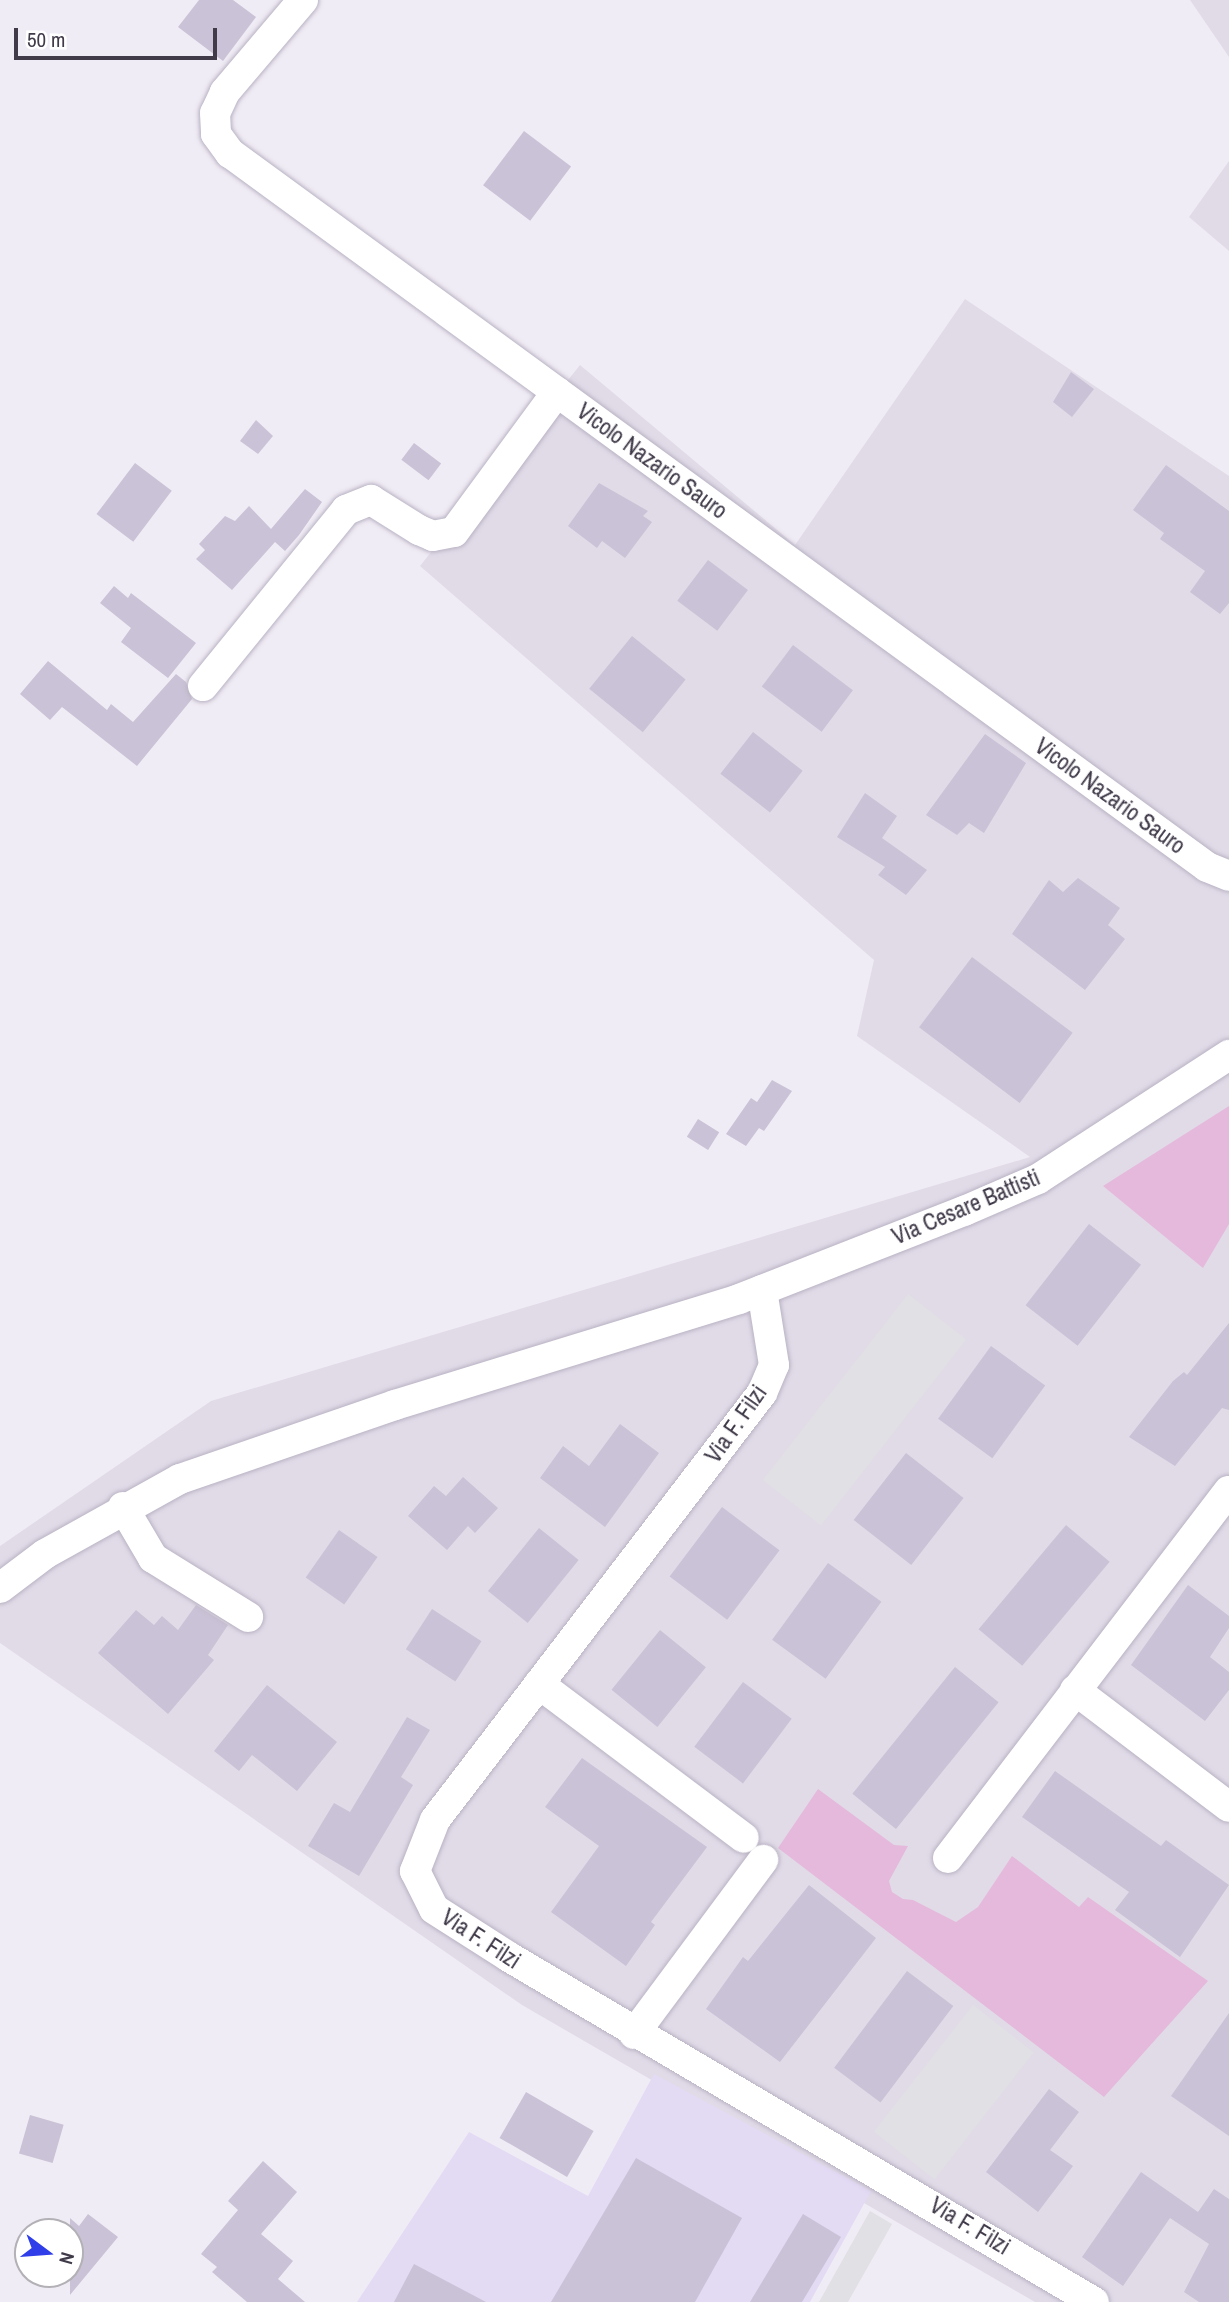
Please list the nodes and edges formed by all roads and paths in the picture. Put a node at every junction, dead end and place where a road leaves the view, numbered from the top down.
1 (303, 0) edge
2 (557, 392) junction
3 (203, 686) dead end
4 (1229, 876) edge
5 (1229, 1055) edge
6 (762, 1290) junction
7 (1229, 1490) edge
8 (123, 1507) junction
9 (0, 1588) edge
10 (248, 1617) dead end
11 (539, 1684) junction
12 (1075, 1690) junction
13 (1229, 1807) edge
14 (948, 1857) dead end
15 (634, 2034) junction
16 (1094, 2302) edge

1 - 2 street, Vicolo Nazario Sauro
2 - 3 street
2 - 4 street, Vicolo Nazario Sauro
5 - 6 street, Via Cesare Battisti
6 - 8 street, Via Cesare Battisti
6 - 11 street, Via F. Filzi
7 - 12 street
8 - 9 street, Via Cesare Battisti
8 - 10 street
11 - 15 street
11 - 15 street, Via F. Filzi
12 - 13 street
12 - 14 street
15 - 16 street, Via F. Filzi

